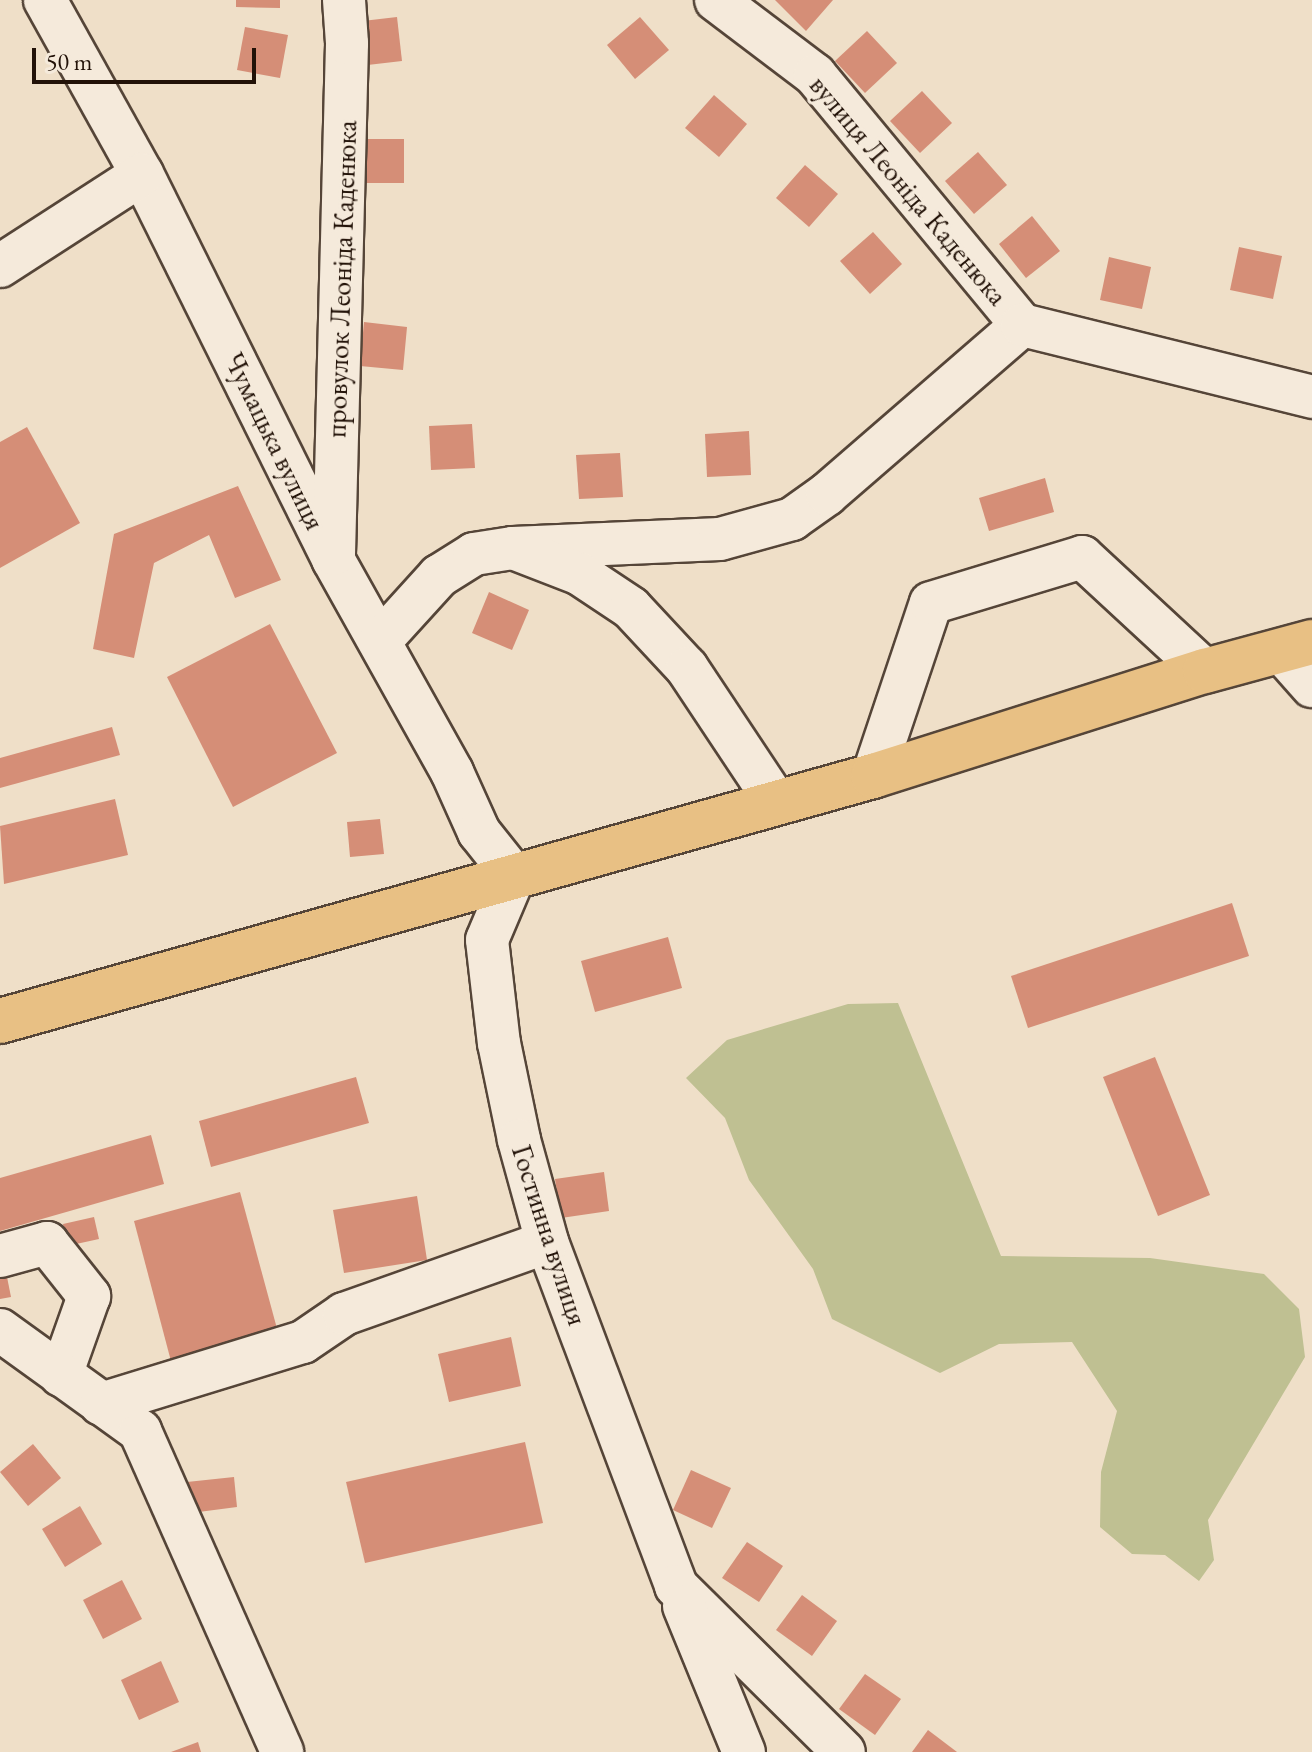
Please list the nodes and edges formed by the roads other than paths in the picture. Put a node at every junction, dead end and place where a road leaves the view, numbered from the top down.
1 (45, 0) edge
2 (344, 0) edge
3 (716, 0) edge
4 (142, 174) junction
5 (0, 266) edge
6 (1022, 325) junction
7 (1312, 397) edge
8 (513, 548) junction
9 (333, 559) junction
10 (380, 641) junction
11 (1296, 647) edge
12 (1205, 671) junction
13 (1312, 686) edge
14 (873, 776) junction
15 (776, 802) junction
16 (514, 876) junction
17 (0, 1021) edge
18 (547, 1242) junction
19 (0, 1256) edge
20 (0, 1330) edge
21 (61, 1375) junction
22 (101, 1404) junction
23 (676, 1586) junction
24 (282, 1752) edge
25 (744, 1752) edge
26 (844, 1752) edge

1 - 4 street, Чумацька вулиця
2 - 9 street, провулок Леоніда Каденюка
3 - 6 street, вулиця Леоніда Каденюка
4 - 5 street
4 - 9 street, Чумацька вулиця
6 - 7 street, вулиця Леоніда Каденюка
6 - 8 street, вулиця Леоніда Каденюка
8 - 10 street, вулиця Леоніда Каденюка
8 - 15 street
9 - 10 street, Чумацька вулиця
10 - 16 street, Чумацька вулиця
11 - 12 highway
11 - 13 street
12 - 14 highway
12 - 14 street
14 - 15 highway
15 - 16 highway
16 - 17 highway
16 - 18 street, Гостинна вулиця
18 - 22 street
18 - 23 street, Гостинна вулиця
19 - 21 street
20 - 21 street
21 - 22 street
22 - 24 street
23 - 25 street, Гостинна вулиця
23 - 26 street, Гостинна вулиця

